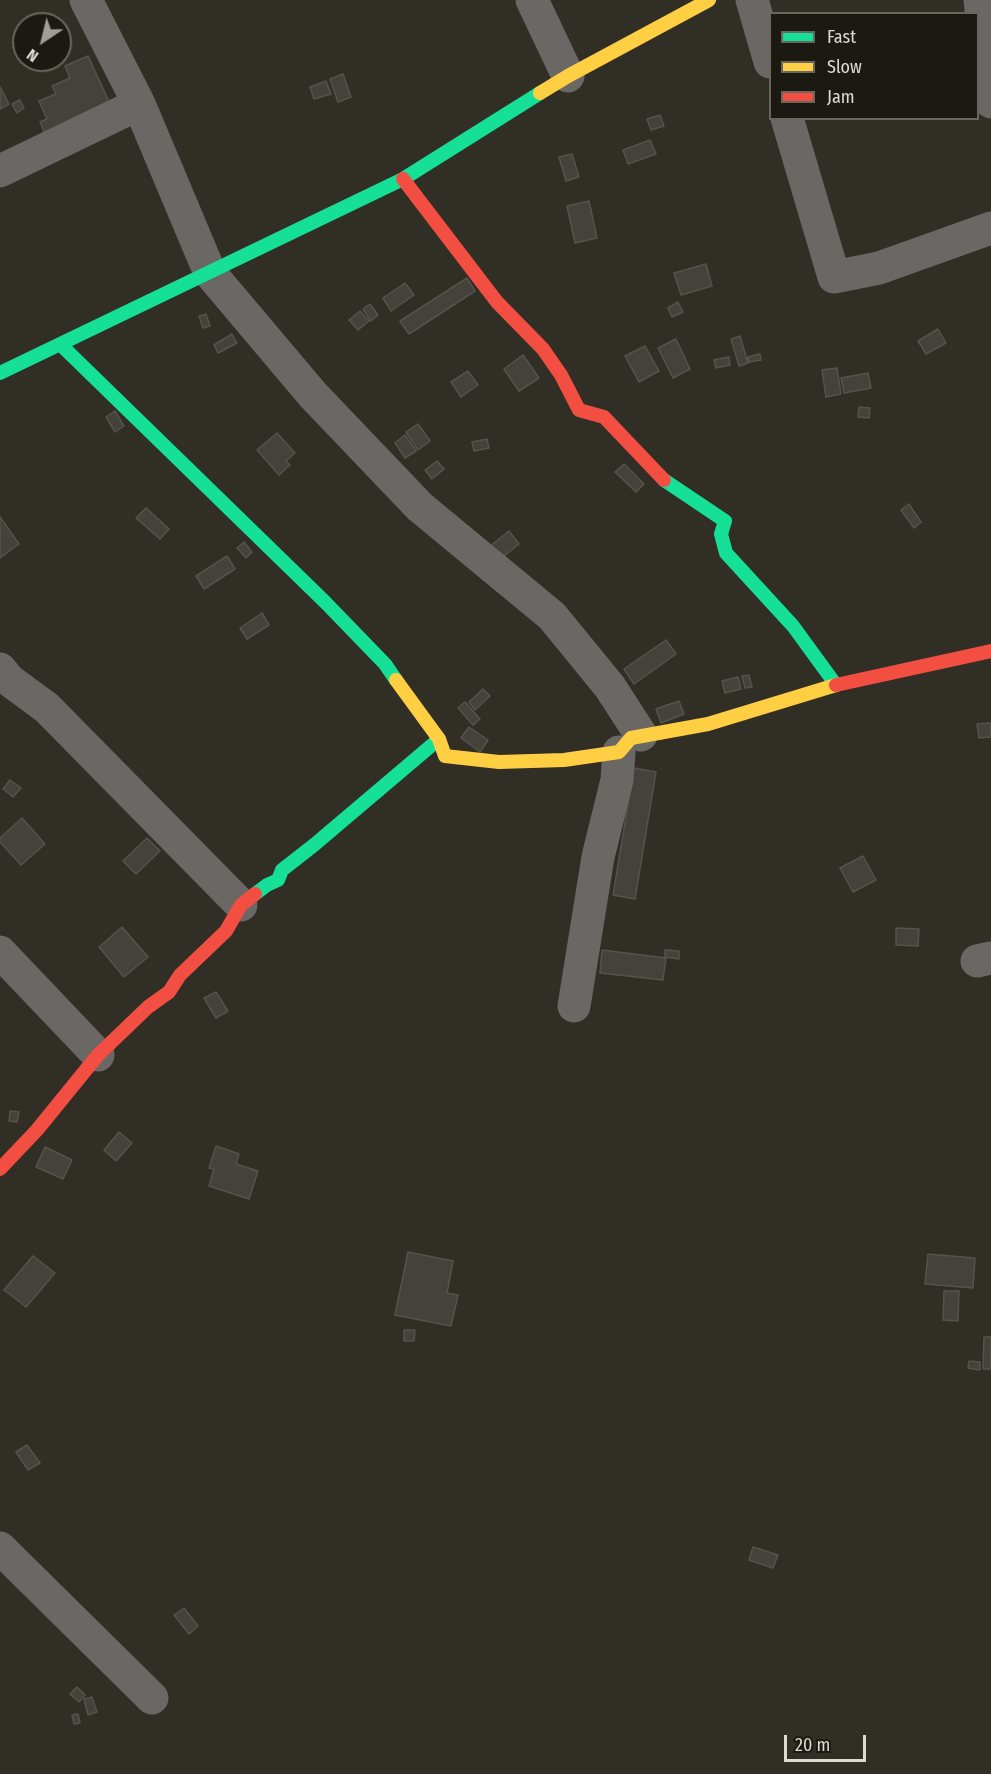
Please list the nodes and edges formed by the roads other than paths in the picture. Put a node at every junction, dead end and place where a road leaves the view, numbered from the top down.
1 (86, 0) edge
2 (532, 0) edge
3 (709, 0) edge
4 (752, 0) edge
5 (980, 0) edge
6 (769, 55) edge
7 (568, 76) junction
8 (991, 102) edge
9 (139, 104) junction
10 (789, 120) edge
11 (0, 171) edge
12 (403, 179) junction
13 (991, 228) edge
14 (210, 273) junction
15 (61, 345) junction
16 (0, 373) edge
17 (991, 651) edge
18 (0, 669) edge
19 (836, 685) junction
20 (439, 739) junction
21 (630, 744) junction
22 (241, 905) junction
23 (0, 952) edge
24 (574, 1006) dead end
25 (98, 1055) junction
26 (0, 1169) edge
27 (0, 1548) edge
28 (152, 1698) dead end

1 - 9 street
2 - 7 street
3 - 7 street
4 - 6 street
5 - 8 street
7 - 12 street
9 - 11 street
9 - 14 street
10 - 13 street
12 - 14 street
12 - 19 street
14 - 15 street
14 - 21 street
15 - 16 street
15 - 20 street
17 - 19 street
18 - 22 street
19 - 21 street
20 - 21 street
20 - 22 street
21 - 24 street
22 - 25 street
23 - 25 street
25 - 26 street
27 - 28 street

